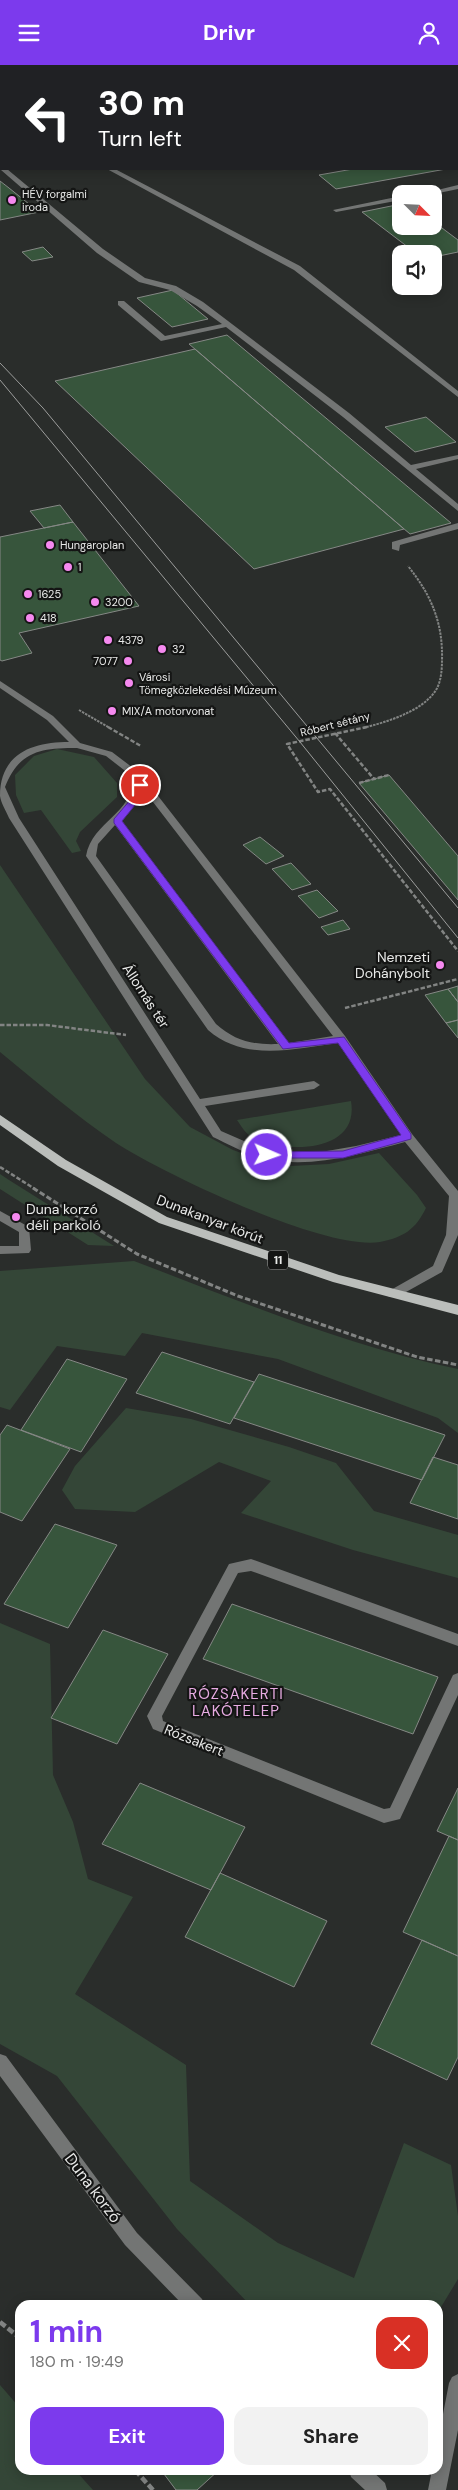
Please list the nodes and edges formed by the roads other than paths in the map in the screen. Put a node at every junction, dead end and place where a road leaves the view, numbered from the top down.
1 (3, 170) edge
2 (112, 170) edge
3 (458, 187) edge
4 (442, 190) edge
5 (392, 200) edge
6 (336, 210) dead end
7 (121, 303) dead end
8 (228, 325) junction
9 (458, 395) edge
10 (458, 457) edge
11 (410, 468) junction
12 (458, 508) edge
13 (458, 526) edge
14 (396, 549) road end
15 (0, 683) edge
16 (77, 745) junction
17 (138, 776) junction
18 (121, 814) junction
19 (341, 1039) junction
20 (286, 1047) junction
21 (314, 1085) dead end
22 (197, 1103) junction
23 (0, 1119) edge
24 (408, 1137) junction
25 (456, 1197) edge
26 (0, 1215) edge
27 (0, 1250) edge
28 (394, 1293) junction
29 (455, 1307) edge
30 (458, 1640) edge
31 (458, 1679) edge
32 (0, 2062) edge
33 (191, 2300) edge
34 (458, 2383) edge
35 (443, 2459) edge
36 (363, 2475) edge
37 (440, 2475) edge
38 (378, 2490) edge
39 (437, 2490) edge

1 - 8 street
2 - 9 street
3 - 4 street
5 - 6 street
7 - 8 street
8 - 11 street
10 - 11 street
11 - 12 street
13 - 14 street
15 - 16 street
16 - 17 street, Állomás tér
16 - 22 street, Állomás tér
17 - 18 street
17 - 19 street, Állomás tér
18 - 20 street
18 - 20 street
19 - 20 street
19 - 24 street, Állomás tér
21 - 22 street
22 - 24 street, Állomás tér
23 - 28 main road, Dunakanyar körút / 11
24 - 25 street, Állomás tér
25 - 28 street
26 - 27 street
28 - 29 main road, Dunakanyar körút / 11
30 - 31 street, Rózsakert
32 - 33 street, Duna korzó
34 - 35 street
36 - 38 street
37 - 39 street

